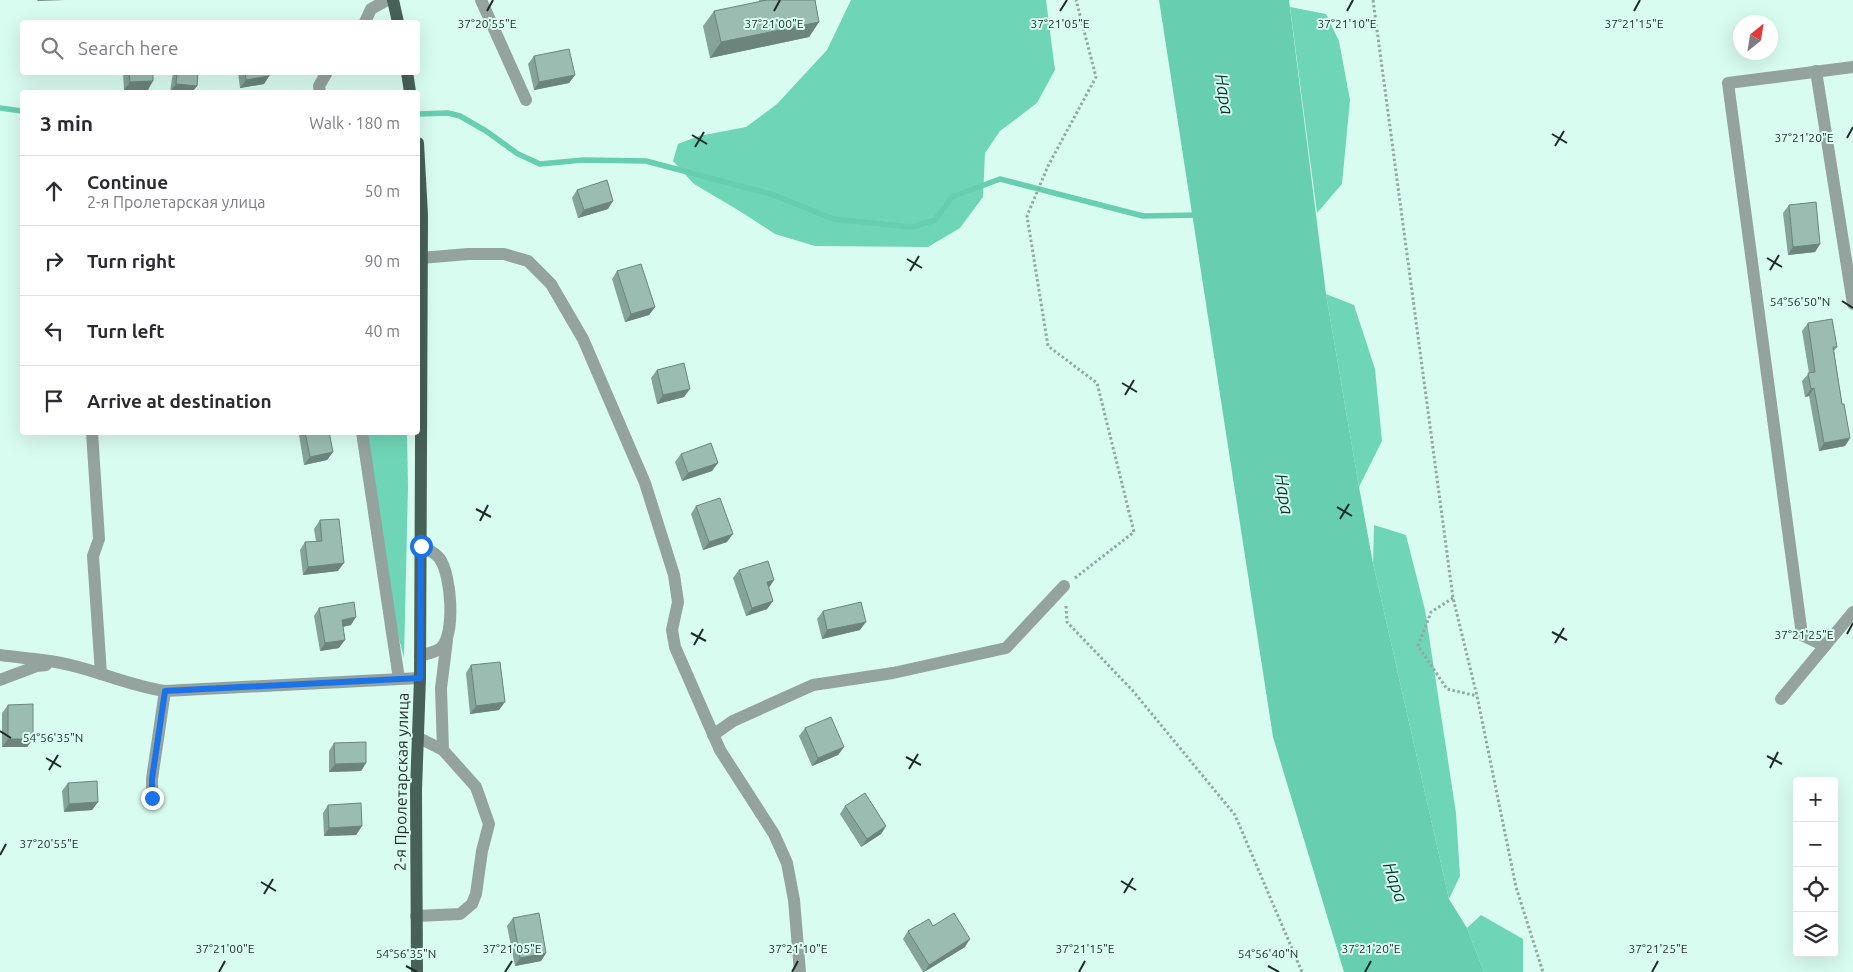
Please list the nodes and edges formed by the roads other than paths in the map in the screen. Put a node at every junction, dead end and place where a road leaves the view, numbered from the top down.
1 (387, 0) edge
2 (393, 0) edge
3 (480, 0) edge
4 (365, 20) edge
5 (398, 20) edge
6 (1853, 67) edge
7 (1816, 71) junction
8 (326, 75) edge
9 (407, 75) edge
10 (320, 90) edge
11 (410, 90) edge
12 (526, 100) dead end
13 (420, 215) edge
14 (422, 258) junction
15 (1853, 304) edge
16 (92, 435) edge
17 (362, 435) edge
18 (421, 546) junction
19 (1064, 586) road end
20 (1853, 612) edge
21 (447, 639) junction
22 (1825, 646) junction
23 (0, 655) edge
24 (420, 656) junction
25 (61, 663) junction
26 (101, 674) junction
27 (420, 678) junction
28 (399, 679) junction
29 (0, 680) edge
30 (165, 691) junction
31 (1781, 699) dead end
32 (713, 735) junction
33 (417, 738) junction
34 (443, 750) junction
35 (152, 798) dead end
36 (416, 916) junction
37 (417, 972) edge
38 (800, 972) edge

1 - 4 street
2 - 5 main road
3 - 12 street
6 - 7 street
7 - 15 street
7 - 22 street
8 - 10 street
9 - 11 main road
13 - 14 main road, 2-я Пролетарская улица
14 - 18 main road, 2-я Пролетарская улица
14 - 32 street
16 - 26 street
17 - 28 street
18 - 21 street
18 - 24 main road, 2-я Пролетарская улица
19 - 32 street
20 - 22 street
21 - 24 street
21 - 34 street
22 - 31 street
23 - 25 street
24 - 27 main road, 2-я Пролетарская улица
25 - 26 street
25 - 29 street
26 - 30 street
27 - 28 street
27 - 33 main road, 2-я Пролетарская улица
28 - 30 street
30 - 35 street
32 - 38 street
33 - 34 street
33 - 36 main road, 2-я Пролетарская улица
34 - 36 street
36 - 37 main road, 2-я Пролетарская улица

